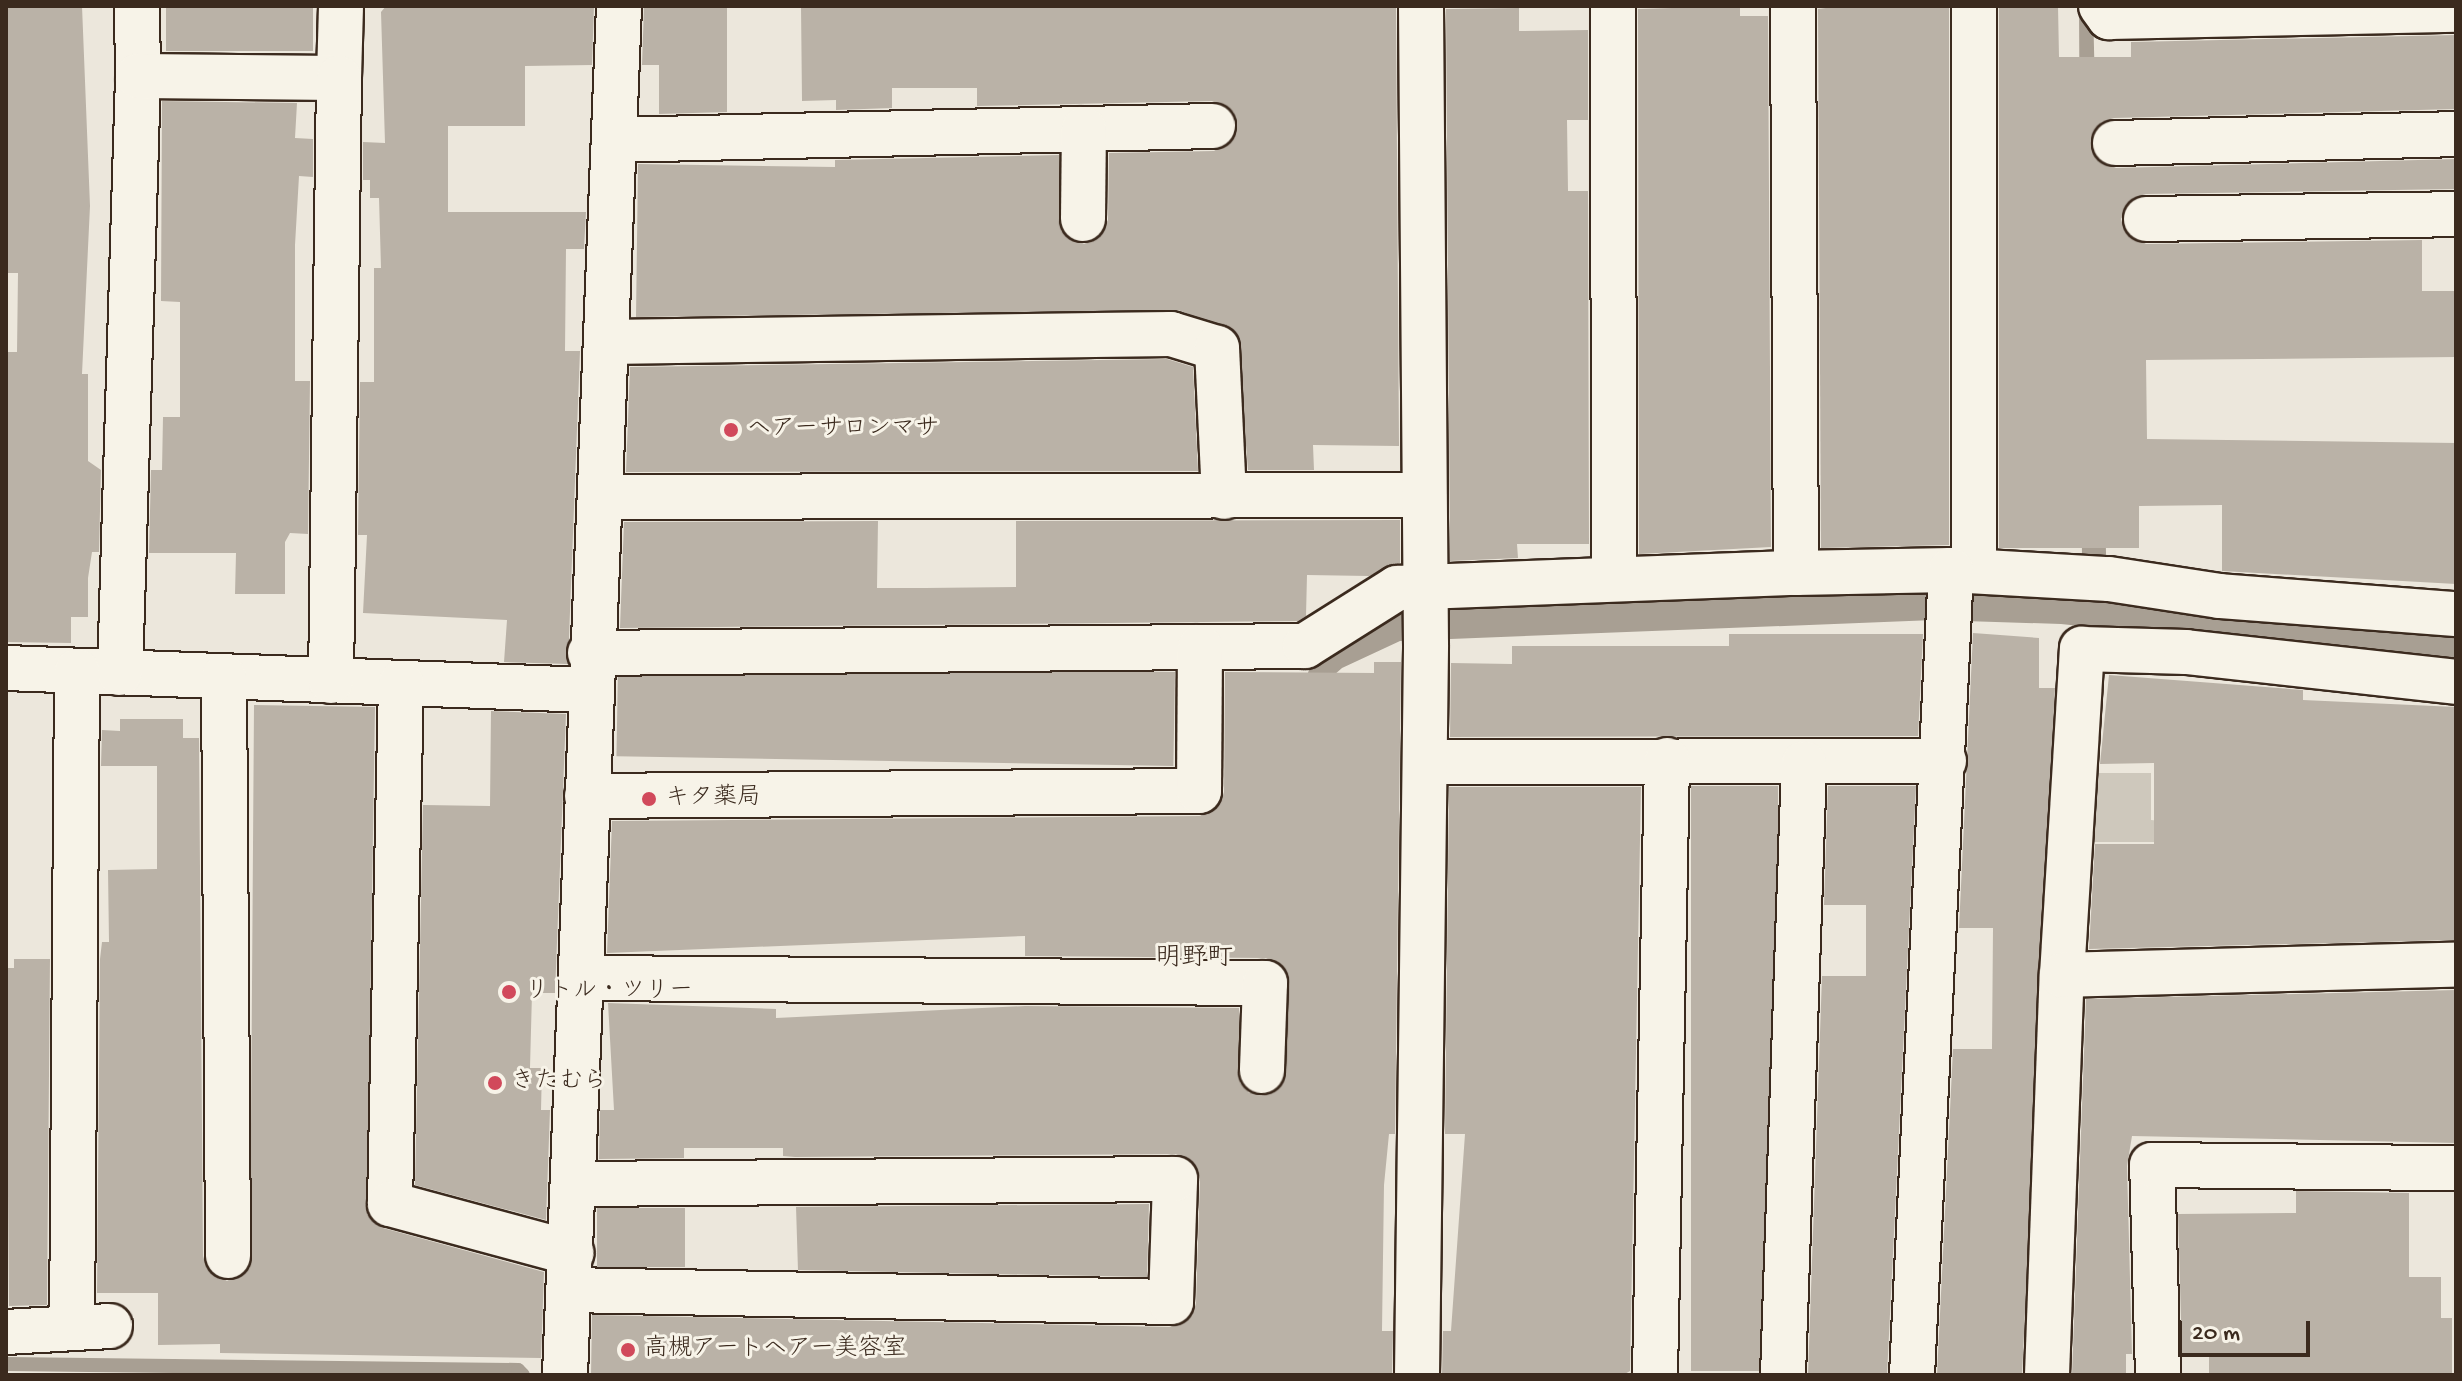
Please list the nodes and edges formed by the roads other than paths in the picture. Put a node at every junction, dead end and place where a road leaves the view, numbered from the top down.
1 (137, 6) edge
2 (341, 6) edge
3 (619, 6) edge
4 (1421, 6) edge
5 (1613, 6) edge
6 (1793, 6) edge
7 (1974, 6) edge
8 (2101, 6) edge
9 (2456, 10) edge
10 (138, 76) junction
11 (339, 78) junction
12 (1213, 126) dead end
13 (1084, 129) junction
14 (2456, 134) edge
15 (614, 140) junction
16 (2115, 143) dead end
17 (2456, 214) edge
18 (1083, 219) dead end
19 (2146, 219) dead end
20 (607, 342) junction
21 (1421, 495) junction
22 (600, 497) junction
23 (1224, 497) junction
24 (1796, 573) junction
25 (1959, 574) junction
26 (1614, 578) junction
27 (1426, 611) junction
28 (2456, 614) edge
29 (1200, 647) junction
30 (6, 668) edge
31 (99, 672) junction
32 (590, 672) junction
33 (224, 677) junction
34 (331, 681) junction
35 (2456, 682) edge
36 (401, 683) junction
37 (1667, 760) junction
38 (1944, 761) junction
39 (1425, 762) junction
40 (1804, 763) junction
41 (587, 796) junction
42 (2456, 965) edge
43 (2062, 975) junction
44 (582, 978) junction
45 (1262, 1071) dead end
46 (2456, 1168) edge
47 (574, 1184) junction
48 (228, 1256) dead end
49 (570, 1272) junction
50 (6, 1332) edge
51 (565, 1375) edge
52 (1417, 1375) edge
53 (1655, 1375) edge
54 (1783, 1375) edge
55 (1912, 1375) edge
56 (2047, 1375) edge
57 (2158, 1375) edge

1 - 10 street
2 - 11 street
3 - 15 street
4 - 21 street
5 - 26 street
6 - 24 street
7 - 25 street
8 - 9 street
10 - 11 street
10 - 31 street
11 - 34 street
12 - 13 street
13 - 15 street
13 - 18 street
14 - 16 street
15 - 20 street
17 - 19 street
20 - 22 street
20 - 23 street
21 - 23 street
21 - 27 street
22 - 23 street
22 - 32 street
24 - 25 street
24 - 26 street
25 - 28 street
25 - 38 street
26 - 27 street
27 - 29 street
27 - 39 street
29 - 32 street
29 - 41 street
30 - 31 street
31 - 33 street
31 - 50 street
32 - 36 street
32 - 41 street
33 - 34 street
33 - 48 street
34 - 36 street
35 - 43 street
36 - 49 street
37 - 39 street
37 - 40 street
37 - 53 street
38 - 40 street
38 - 55 street
39 - 52 street
40 - 54 street
41 - 44 street
42 - 43 street
43 - 56 street
44 - 45 street
44 - 47 street
46 - 57 street
47 - 49 street
47 - 49 street
49 - 51 street

